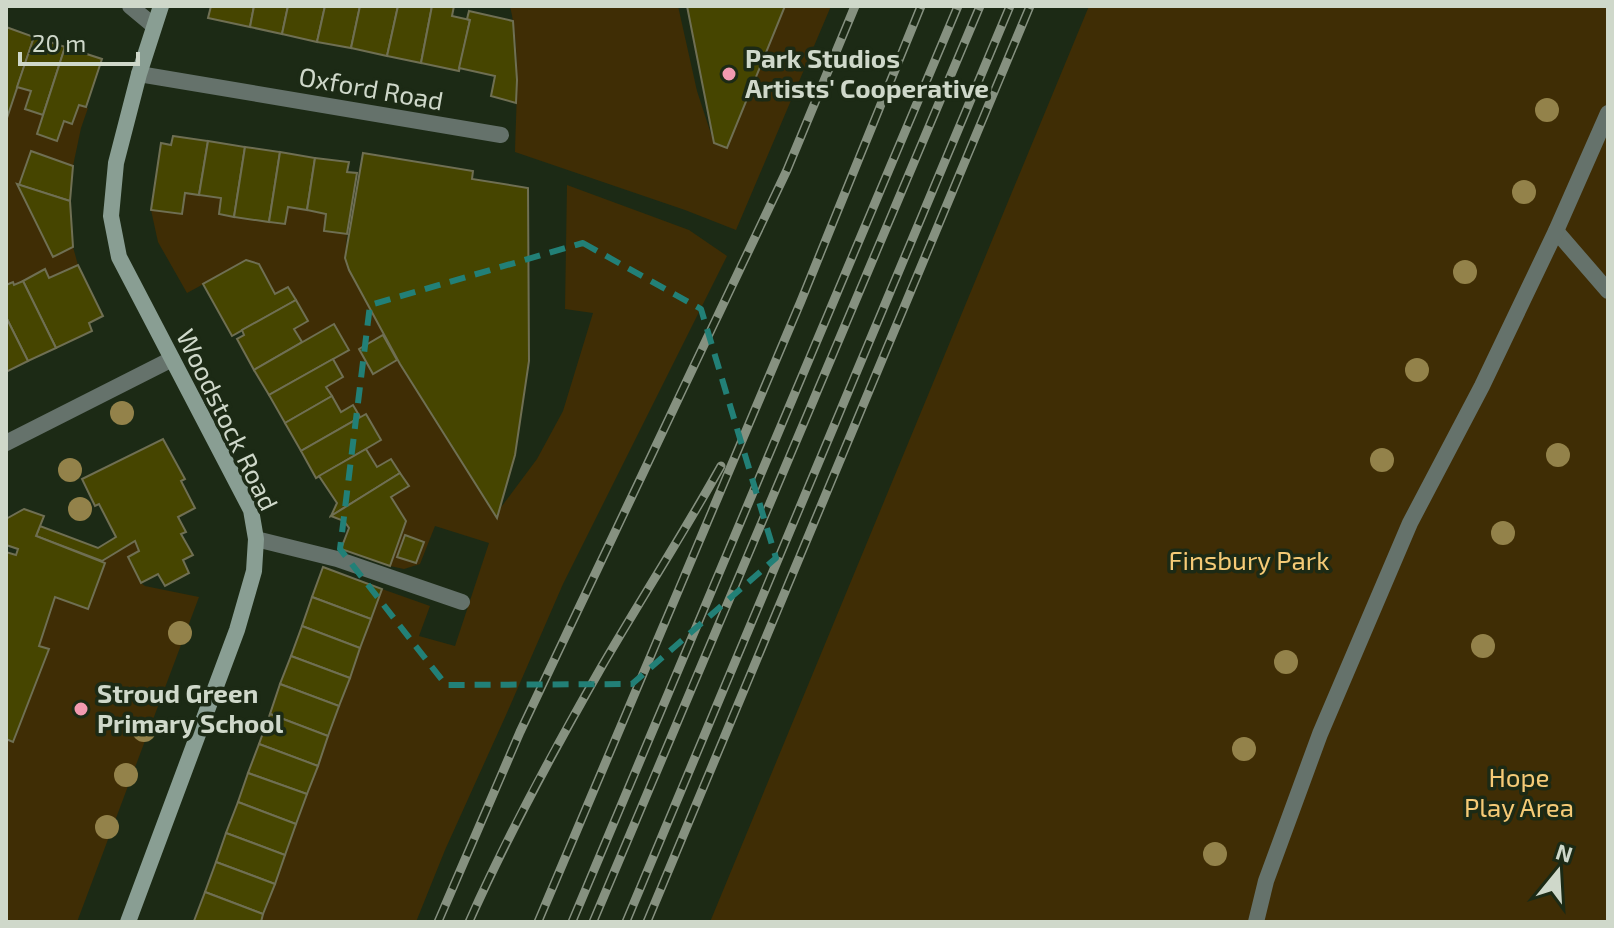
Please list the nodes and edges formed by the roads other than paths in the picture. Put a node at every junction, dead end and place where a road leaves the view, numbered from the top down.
1 (130, 6) edge
2 (161, 6) edge
3 (154, 26) junction
4 (139, 74) junction
5 (1608, 113) edge
6 (501, 135) dead end
7 (1556, 231) junction
8 (1608, 291) edge
9 (172, 359) junction
10 (6, 443) edge
11 (256, 539) junction
12 (462, 602) dead end
13 (128, 922) edge
14 (1256, 922) edge

1 - 3 street
2 - 3 main road, Woodstock Road
3 - 4 main road, Woodstock Road
4 - 6 street, Oxford Road
4 - 9 main road, Woodstock Road
5 - 7 street
7 - 8 street
7 - 14 street
9 - 10 street
9 - 11 main road, Woodstock Road
11 - 12 street
11 - 13 main road, Woodstock Road

